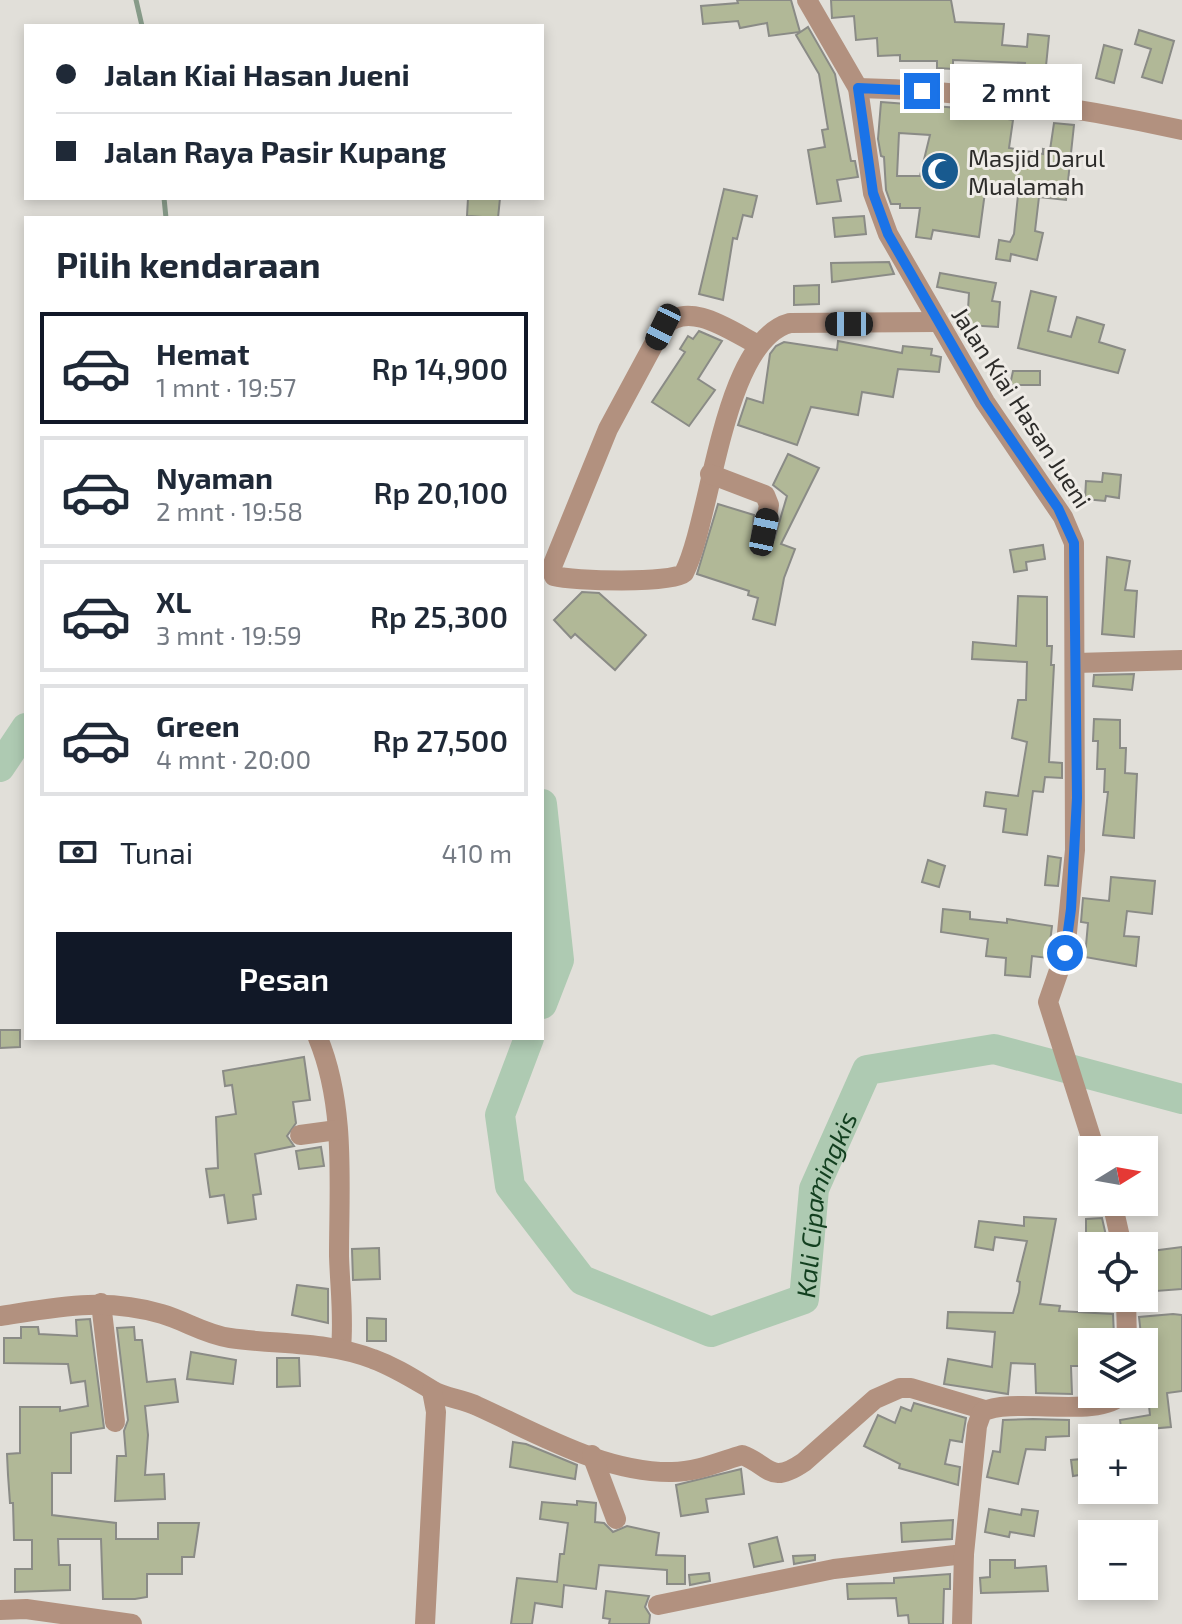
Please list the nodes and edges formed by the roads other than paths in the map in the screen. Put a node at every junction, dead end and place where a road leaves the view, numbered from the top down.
1 (807, 0) edge
2 (858, 88) junction
3 (1182, 130) edge
4 (936, 322) junction
5 (758, 345) junction
6 (710, 474) junction
7 (764, 532) dead end
8 (1182, 660) edge
9 (1076, 663) junction
10 (319, 1040) edge
11 (337, 1130) junction
12 (300, 1135) dead end
13 (1090, 1136) edge
14 (101, 1303) junction
15 (0, 1316) edge
16 (341, 1348) junction
17 (432, 1391) junction
18 (1078, 1405) edge
19 (985, 1410) junction
20 (115, 1422) dead end
21 (592, 1455) junction
22 (616, 1519) dead end
23 (964, 1554) junction
24 (658, 1605) dead end
25 (0, 1610) edge
26 (132, 1624) edge
27 (425, 1624) edge
28 (962, 1624) edge

1 - 2 street, Jalan Kiai Hasan Jueni
2 - 3 street
2 - 4 street, Jalan Kiai Hasan Jueni
4 - 5 street
4 - 9 street, Jalan Kiai Hasan Jueni
5 - 6 street
5 - 6 street
6 - 7 street
8 - 9 street
9 - 13 street, Jalan Kiai Hasan Jueni
10 - 11 street
11 - 12 street
11 - 16 street
14 - 15 street
14 - 16 street
14 - 20 street
16 - 17 street
17 - 21 street
17 - 27 street
18 - 19 street
19 - 21 street
19 - 23 street
21 - 22 street
23 - 24 street
23 - 28 street
25 - 26 street

